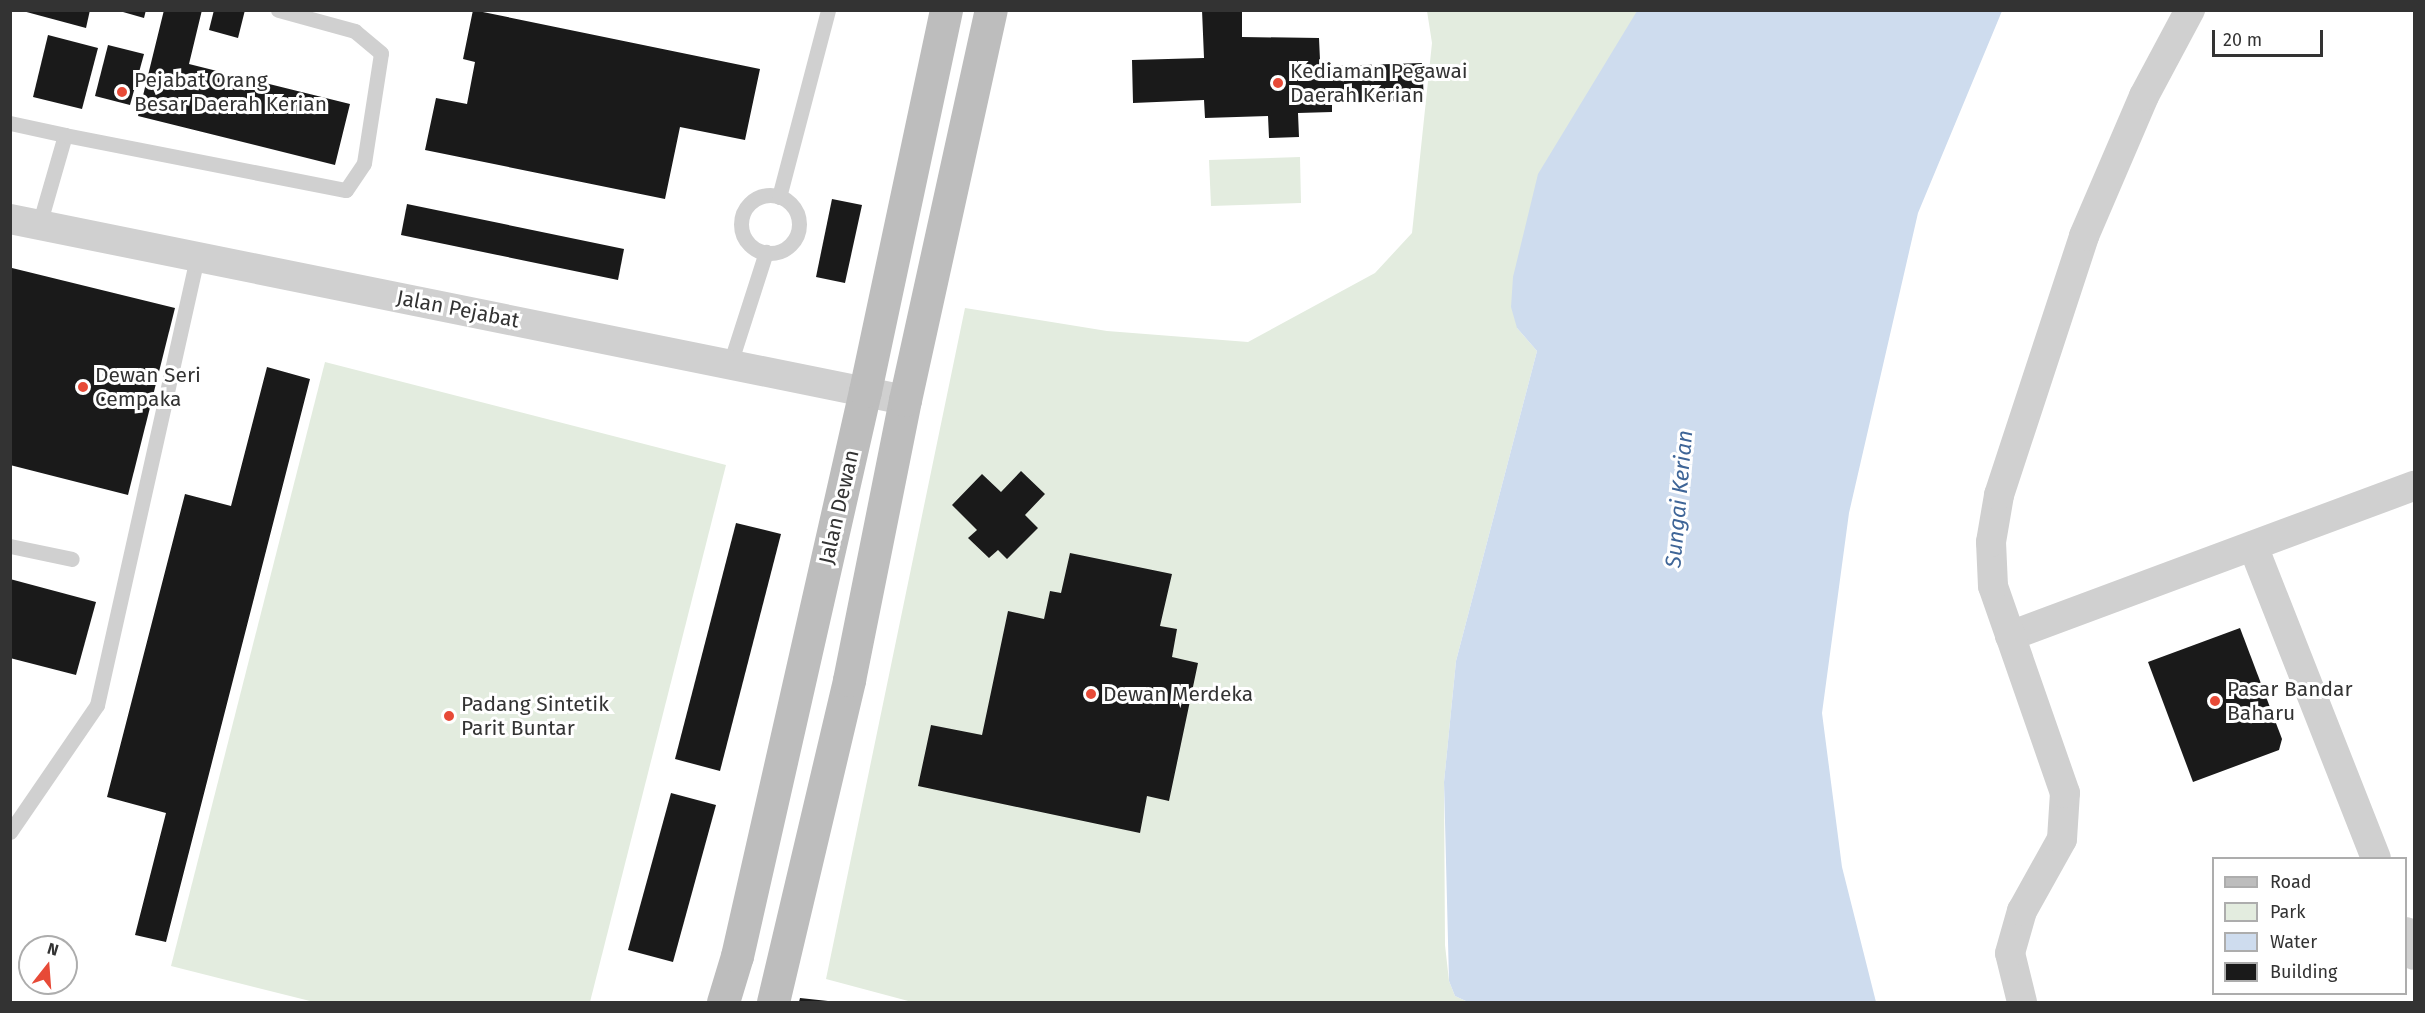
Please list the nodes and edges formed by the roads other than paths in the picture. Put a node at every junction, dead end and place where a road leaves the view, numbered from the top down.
1 (278, 10) edge
2 (946, 10) edge
3 (991, 10) edge
4 (2190, 10) edge
5 (826, 11) edge
6 (10, 123) edge
7 (66, 135) junction
8 (779, 197) junction
9 (25, 222) edge
10 (766, 252) junction
11 (196, 256) junction
12 (730, 364) junction
13 (865, 391) junction
14 (905, 400) junction
15 (2415, 486) edge
16 (10, 546) edge
17 (2253, 546) junction
18 (72, 559) dead end
19 (2010, 636) junction
20 (802, 669) junction
21 (849, 680) junction
22 (10, 832) edge
23 (2376, 857) edge
24 (2407, 935) edge
25 (2415, 955) edge
26 (723, 1002) edge
27 (773, 1002) edge
28 (2022, 1002) edge

1 - 7 lane
2 - 13 main road, Jalan Dewan
3 - 14 main road, Jalan Dewan
4 - 19 street
5 - 8 lane
6 - 7 lane
7 - 9 lane
8 - 10 lane
8 - 10 lane
9 - 11 street, Jalan Pejabat
10 - 12 lane
11 - 12 street, Jalan Pejabat
11 - 22 lane
12 - 13 street, Jalan Pejabat
13 - 14 street, Jalan Pejabat
13 - 20 main road, Jalan Dewan
14 - 21 main road, Jalan Dewan
15 - 17 street
16 - 18 lane
17 - 19 street
17 - 23 street
19 - 28 street
20 - 21 main road
20 - 26 main road, Jalan Dewan
21 - 27 main road, Jalan Dewan
24 - 25 street

